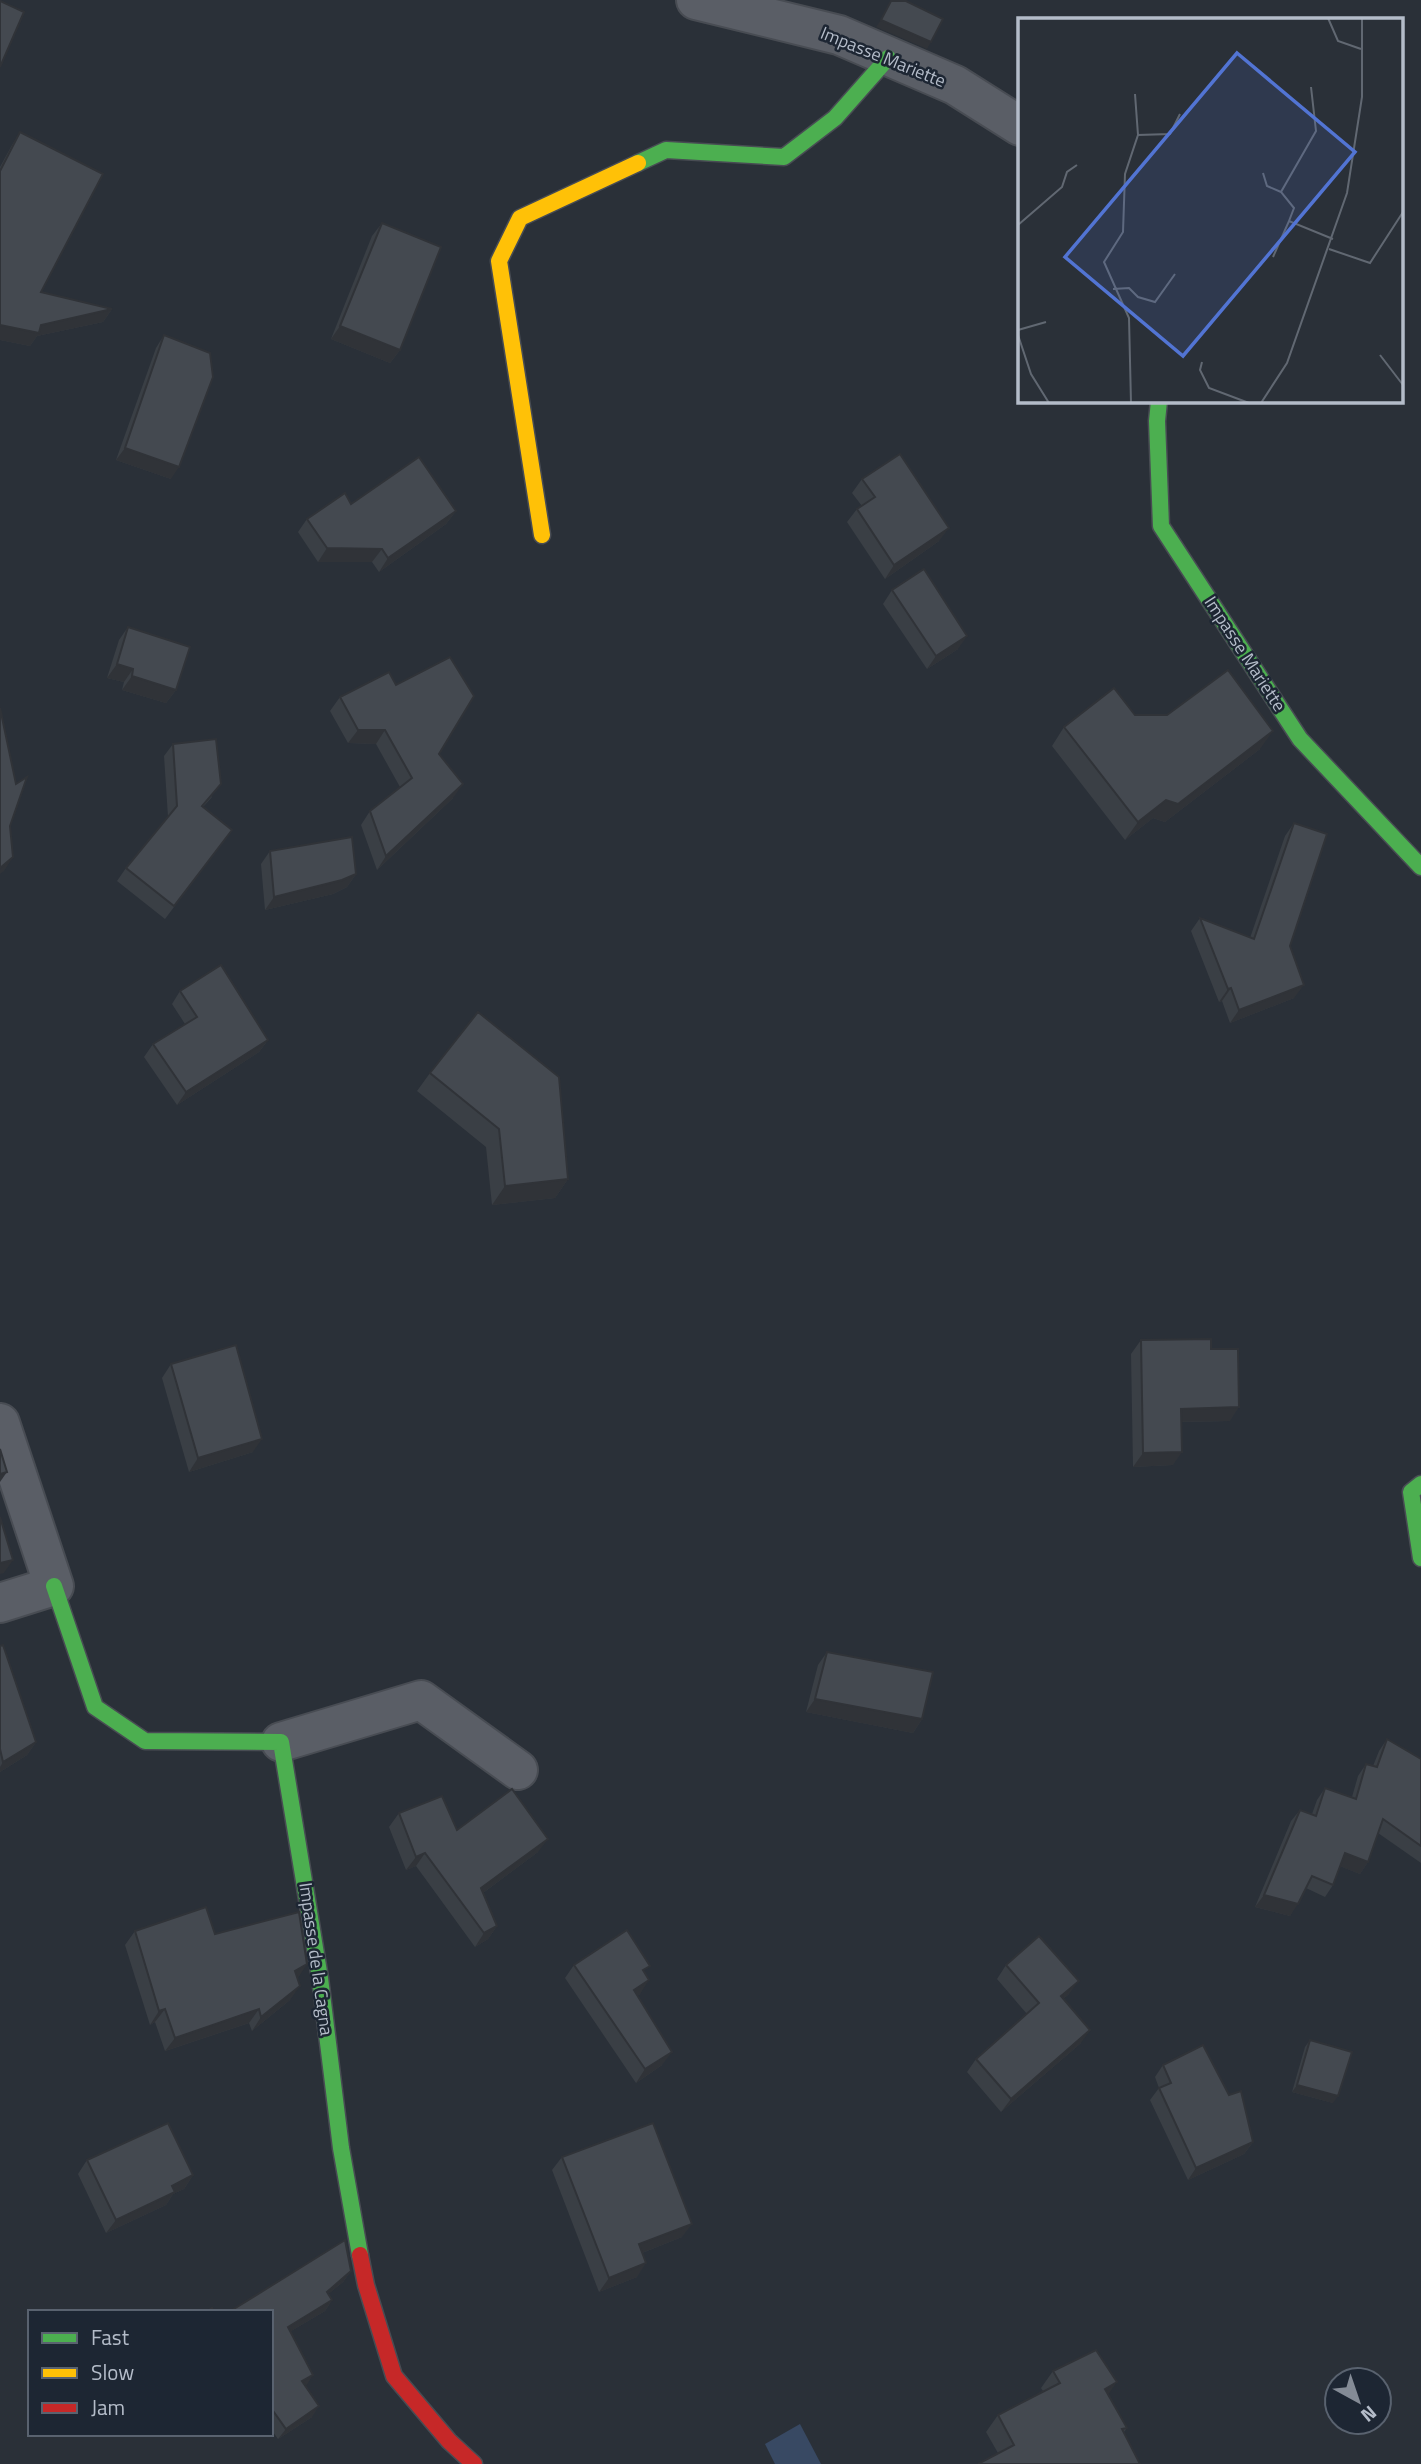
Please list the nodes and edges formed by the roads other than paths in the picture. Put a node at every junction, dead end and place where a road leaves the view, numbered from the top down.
1 (696, 0) edge
2 (888, 58) junction
3 (1018, 125) edge
4 (1159, 402) edge
5 (542, 535) dead end
6 (1421, 867) edge
7 (0, 1423) edge
8 (1421, 1484) edge
9 (1421, 1558) edge
10 (54, 1586) junction
11 (0, 1603) edge
12 (281, 1742) junction
13 (519, 1770) dead end
14 (474, 2464) edge

1 - 2 street, Impasse Mariette
2 - 3 street, Impasse Mariette
2 - 5 street
4 - 6 street, Impasse Mariette
7 - 10 street
8 - 9 street
10 - 11 street
10 - 12 street
12 - 13 street
12 - 14 street, Impasse de la Cagna

